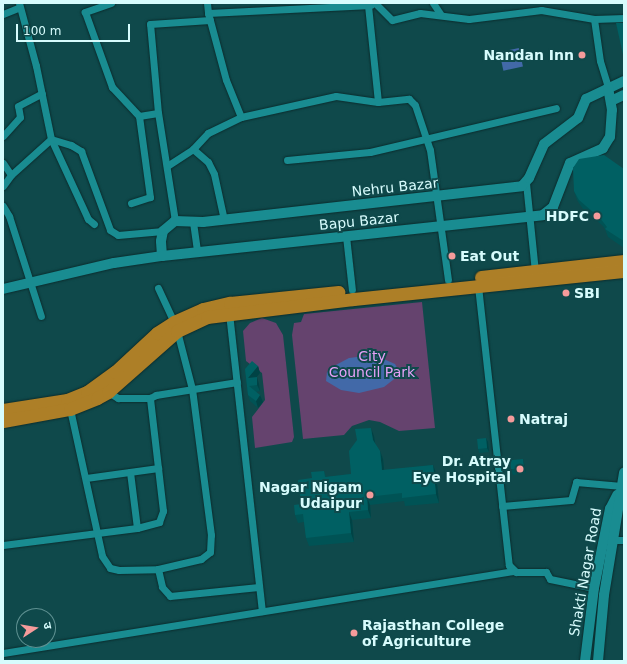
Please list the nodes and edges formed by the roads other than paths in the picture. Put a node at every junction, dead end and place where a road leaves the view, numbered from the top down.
1 (111, 3) edge
2 (207, 3) edge
3 (433, 3) edge
4 (373, 4) edge
5 (19, 5) edge
6 (528, 7) edge
7 (3, 14) edge
8 (441, 15) junction
9 (209, 16) junction
10 (624, 18) edge
11 (594, 19) junction
12 (624, 81) edge
13 (608, 87) junction
14 (42, 93) junction
15 (624, 95) edge
16 (612, 101) junction
17 (378, 102) junction
18 (556, 108) dead end
19 (158, 113) junction
20 (139, 116) junction
21 (241, 117) junction
22 (3, 136) edge
23 (52, 139) junction
24 (426, 140) junction
25 (193, 148) junction
26 (287, 160) dead end
27 (3, 163) edge
28 (167, 166) junction
29 (10, 175) junction
30 (526, 183) junction
31 (3, 186) edge
32 (437, 196) junction
33 (130, 203) dead end
34 (3, 206) edge
35 (529, 218) junction
36 (224, 220) junction
37 (175, 221) junction
38 (193, 222) junction
39 (94, 224) dead end
40 (441, 227) junction
41 (164, 231) junction
42 (346, 236) junction
43 (197, 252) junction
44 (162, 256) junction
45 (624, 261) edge
46 (624, 271) edge
47 (535, 272) junction
48 (448, 280) junction
49 (29, 282) junction
50 (478, 286) junction
51 (158, 288) dead end
52 (3, 289) edge
53 (352, 290) junction
54 (229, 314) junction
55 (40, 316) dead end
56 (176, 326) junction
57 (237, 382) junction
58 (192, 389) junction
59 (108, 392) junction
60 (150, 398) junction
61 (70, 409) junction
62 (3, 410) edge
63 (3, 421) edge
64 (158, 468) junction
65 (130, 472) junction
66 (624, 473) edge
67 (86, 478) junction
68 (621, 488) junction
69 (621, 505) edge
70 (502, 506) junction
71 (137, 528) junction
72 (97, 534) junction
73 (612, 540) junction
74 (624, 540) edge
75 (3, 545) edge
76 (158, 569) junction
77 (513, 571) junction
78 (259, 587) junction
79 (594, 588) junction
80 (262, 611) junction
81 (3, 653) edge
82 (585, 661) edge
83 (598, 661) edge

1 - 20 street
2 - 9 street
3 - 8 street
4 - 8 street
4 - 9 street
4 - 17 street
5 - 7 street
5 - 14 street
6 - 8 street
6 - 11 street
9 - 19 street
9 - 21 street
10 - 11 street
11 - 13 street
12 - 13 street
13 - 16 street, Bapu Bazar
13 - 30 street
14 - 22 street
14 - 23 street
15 - 16 street
16 - 35 street, Bapu Bazar
17 - 21 street
17 - 24 street
18 - 24 street
19 - 20 street
19 - 28 street
20 - 33 street
21 - 25 street
23 - 29 street
23 - 39 street
23 - 41 street
24 - 26 street
24 - 32 street
25 - 28 street
25 - 36 street
27 - 29 street
28 - 37 street
29 - 31 street
30 - 32 street, Nehru Bazar
30 - 35 street
32 - 36 street, Nehru Bazar
32 - 40 street
34 - 49 street
35 - 40 street, Bapu Bazar
35 - 47 street
36 - 38 street, Nehru Bazar
37 - 38 street, Nehru Bazar
37 - 41 street
38 - 43 street
40 - 42 street, Bapu Bazar
40 - 48 street
41 - 44 street
42 - 43 street, Bapu Bazar
42 - 53 street
43 - 44 street, Bapu Bazar
44 - 49 street, Bapu Bazar
45 - 47 highway
46 - 50 highway
47 - 48 highway
48 - 53 highway
49 - 52 street, Bapu Bazar
49 - 55 street
50 - 54 highway
50 - 70 street
51 - 56 street
53 - 56 highway
54 - 56 highway
54 - 57 street
56 - 58 street
56 - 59 highway
56 - 62 highway
57 - 58 street
57 - 78 street
58 - 60 street
58 - 76 street
59 - 60 street
59 - 61 highway
60 - 64 street
61 - 63 highway
61 - 67 street
64 - 65 street
64 - 71 street
65 - 67 street
65 - 71 street
66 - 68 street, Shakti Nagar Road
67 - 72 street
68 - 69 street, Shakti Nagar Road
68 - 70 street
68 - 79 street, Shakti Nagar Road
69 - 73 street, Shakti Nagar Road
70 - 77 street
71 - 72 street
72 - 75 street
72 - 76 street
73 - 74 street
73 - 83 street, Shakti Nagar Road
76 - 78 street
77 - 79 street
77 - 80 street
78 - 80 street
79 - 82 street, Shakti Nagar Road
80 - 81 street

